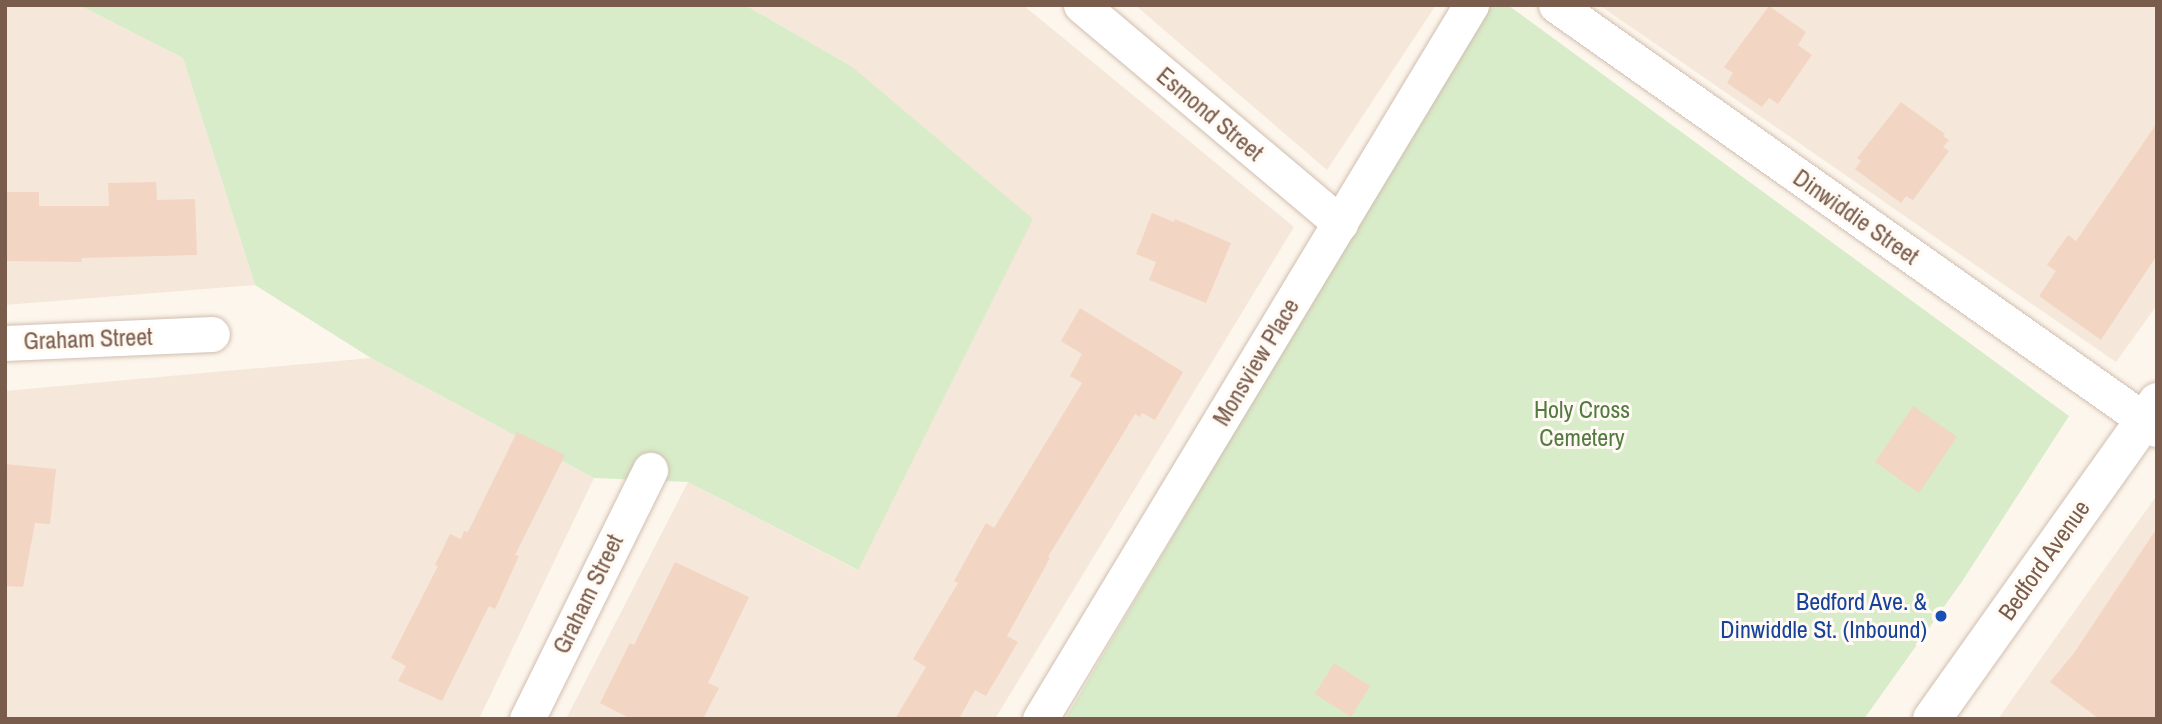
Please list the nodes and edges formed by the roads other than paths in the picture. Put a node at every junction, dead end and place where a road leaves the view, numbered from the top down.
1 (1081, 5) edge
2 (1471, 5) edge
3 (1556, 5) edge
4 (1340, 223) junction
5 (212, 334) dead end
6 (5, 343) edge
7 (2152, 417) edge
8 (650, 470) dead end
9 (527, 719) edge
10 (1040, 719) edge
11 (1932, 719) edge

1 - 4 street, Esmond Street
2 - 4 street, Monsview Place
3 - 7 street, Dinwiddie Street
4 - 10 street, Monsview Place
5 - 6 street, Graham Street
7 - 11 street, Bedford Avenue
8 - 9 street, Graham Street

